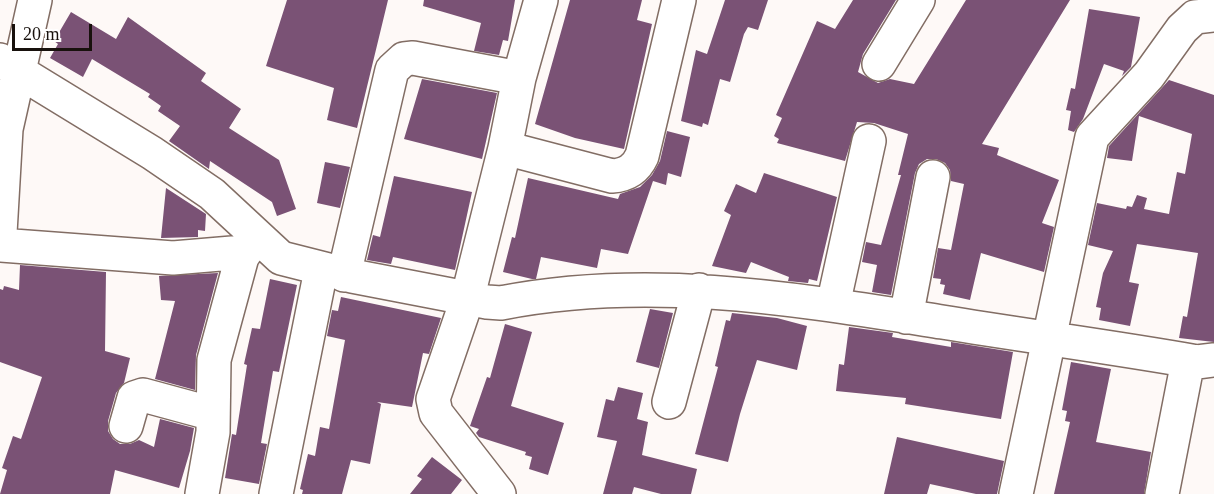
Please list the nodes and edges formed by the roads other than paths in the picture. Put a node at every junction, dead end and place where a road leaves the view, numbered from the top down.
1 (35, 0) edge
2 (541, 0) edge
3 (679, 0) edge
4 (918, 0) edge
5 (1214, 15) edge
6 (879, 64) dead end
7 (9, 66) edge
8 (519, 78) junction
9 (869, 141) dead end
10 (505, 148) junction
11 (933, 177) dead end
12 (0, 233) edge
13 (250, 244) junction
14 (0, 245) edge
15 (333, 272) junction
16 (699, 290) junction
17 (467, 300) junction
18 (833, 305) junction
19 (906, 317) junction
20 (1049, 337) junction
21 (1201, 360) edge
22 (669, 402) dead end
23 (213, 414) junction
24 (126, 426) dead end
25 (202, 494) edge
26 (276, 494) edge
27 (499, 494) edge
28 (1016, 494) edge
29 (1162, 494) edge

1 - 7 street
2 - 8 street
3 - 10 street
4 - 6 street
5 - 20 street
7 - 12 street
7 - 13 street
8 - 10 street
8 - 15 street
9 - 18 street
10 - 17 street
11 - 19 street
13 - 14 street
13 - 15 street
13 - 23 street
15 - 17 street
15 - 26 street
16 - 17 street
16 - 18 street
16 - 22 street
17 - 27 street
18 - 19 street
19 - 20 street
20 - 21 street
20 - 28 street
21 - 29 street
23 - 24 street
23 - 25 street

